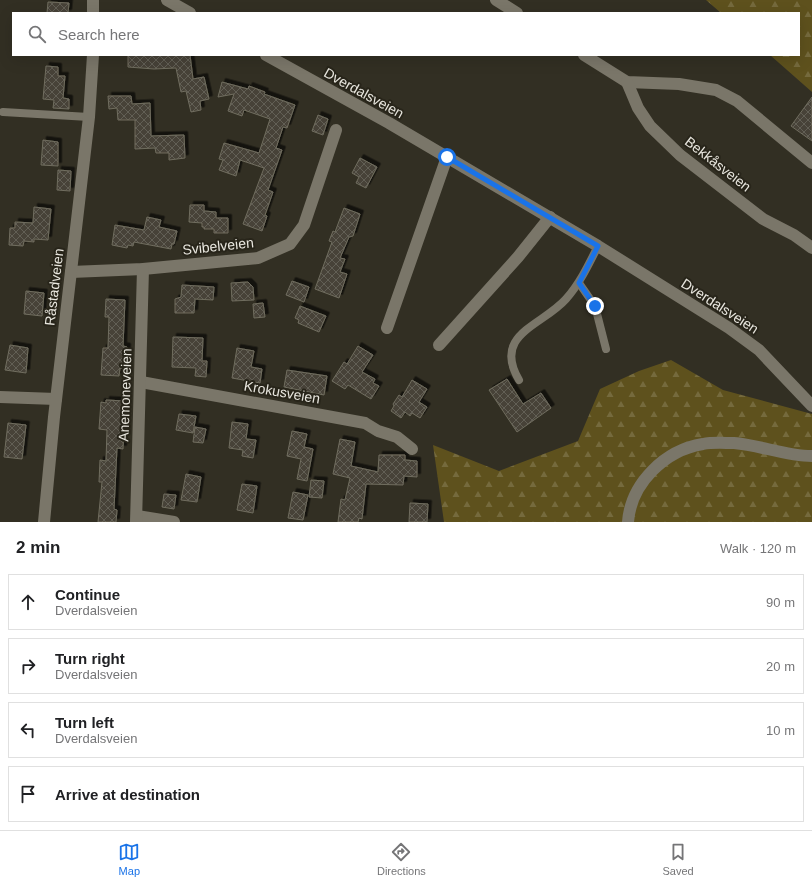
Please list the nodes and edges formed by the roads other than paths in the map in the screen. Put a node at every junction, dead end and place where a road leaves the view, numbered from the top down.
1 (92, 0) edge
2 (167, 0) edge
3 (496, 0) edge
4 (93, 12) edge
5 (188, 12) edge
6 (515, 12) edge
7 (93, 56) edge
8 (268, 56) edge
9 (586, 56) edge
10 (627, 82) junction
11 (4, 112) dead end
12 (89, 117) junction
13 (336, 130) dead end
14 (447, 157) junction
15 (812, 163) edge
16 (550, 218) junction
17 (598, 246) junction
18 (812, 248) edge
19 (143, 269) junction
20 (71, 272) junction
21 (579, 283) junction
22 (387, 328) dead end
23 (439, 345) dead end
24 (606, 349) dead end
25 (519, 380) dead end
26 (141, 382) junction
27 (0, 397) edge
28 (56, 399) junction
29 (812, 406) edge
30 (412, 449) dead end
31 (812, 456) edge
32 (137, 519) edge
33 (44, 522) edge
34 (174, 522) edge
35 (628, 522) edge

1 - 4 street
2 - 5 street
3 - 6 street
7 - 12 street, Råstadveien
8 - 14 street, Dverdalsveien
9 - 10 street
10 - 15 street
10 - 18 street, Bekkåsveien
11 - 12 lane
12 - 20 street, Råstadveien
13 - 19 street, Svibelveien
14 - 16 street, Dverdalsveien
14 - 22 street
16 - 17 street, Dverdalsveien
16 - 23 street
17 - 21 lane
17 - 29 street, Dverdalsveien
19 - 20 street, Svibelveien
19 - 26 street, Anemoneveien
20 - 28 street, Råstadveien
21 - 24 lane
21 - 25 lane
26 - 30 street, Krokusveien
26 - 32 street, Anemoneveien
27 - 28 street
28 - 33 street, Råstadveien
31 - 35 street
32 - 34 street

